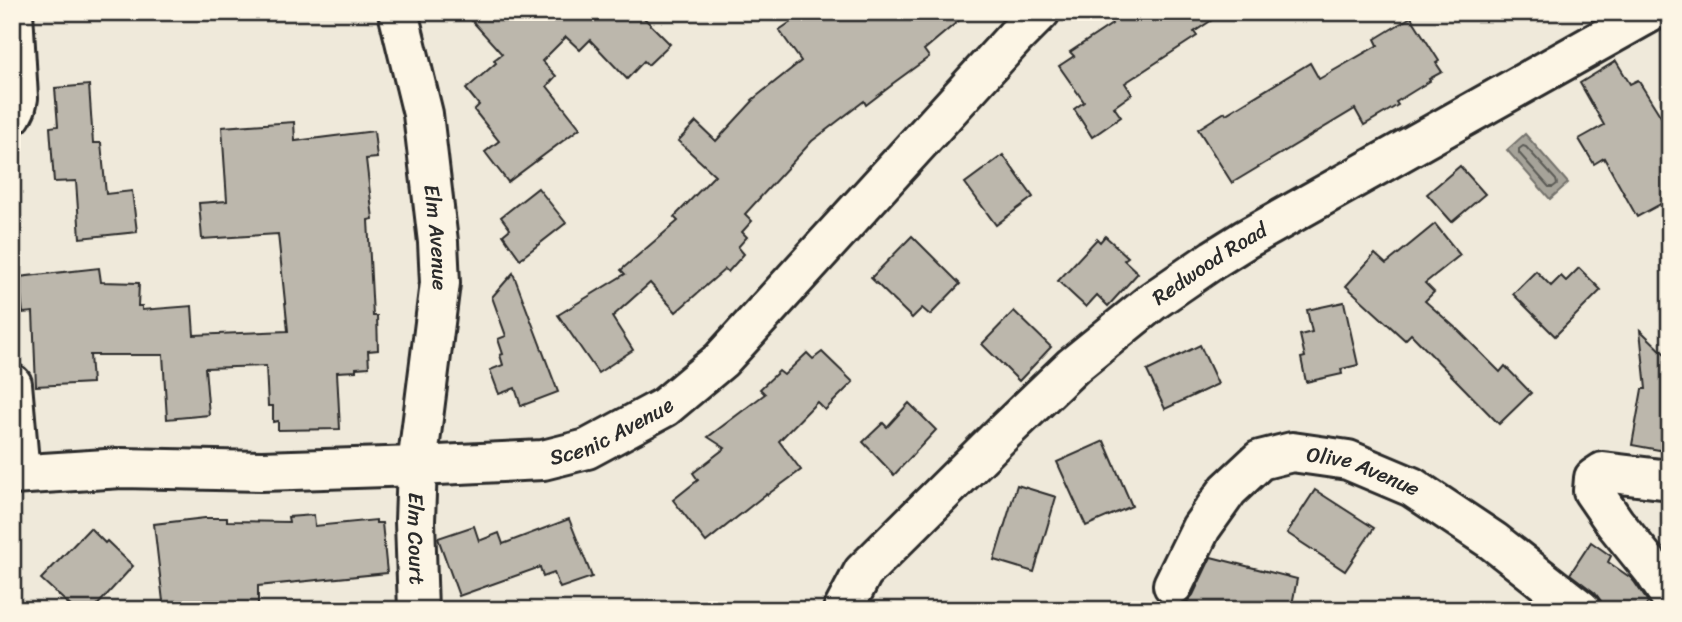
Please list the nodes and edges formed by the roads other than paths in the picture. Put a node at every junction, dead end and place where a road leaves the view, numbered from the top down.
1 (13, 12) edge
2 (398, 12) edge
3 (1040, 12) edge
4 (1651, 12) edge
5 (1665, 12) edge
6 (1670, 22) edge
7 (12, 115) edge
8 (12, 384) edge
9 (417, 466) junction
10 (16, 475) edge
11 (1670, 480) edge
12 (1173, 585) dead end
13 (1670, 596) edge
14 (418, 610) edge
15 (843, 610) edge
16 (1581, 610) edge

1 - 7 street
2 - 9 street, Elm Avenue
3 - 9 street, Scenic Avenue
4 - 15 street, Redwood Road
5 - 6 street
8 - 10 street
9 - 10 street, Scenic Avenue
9 - 14 street, Elm Court
11 - 13 street
12 - 16 street, Olive Avenue

